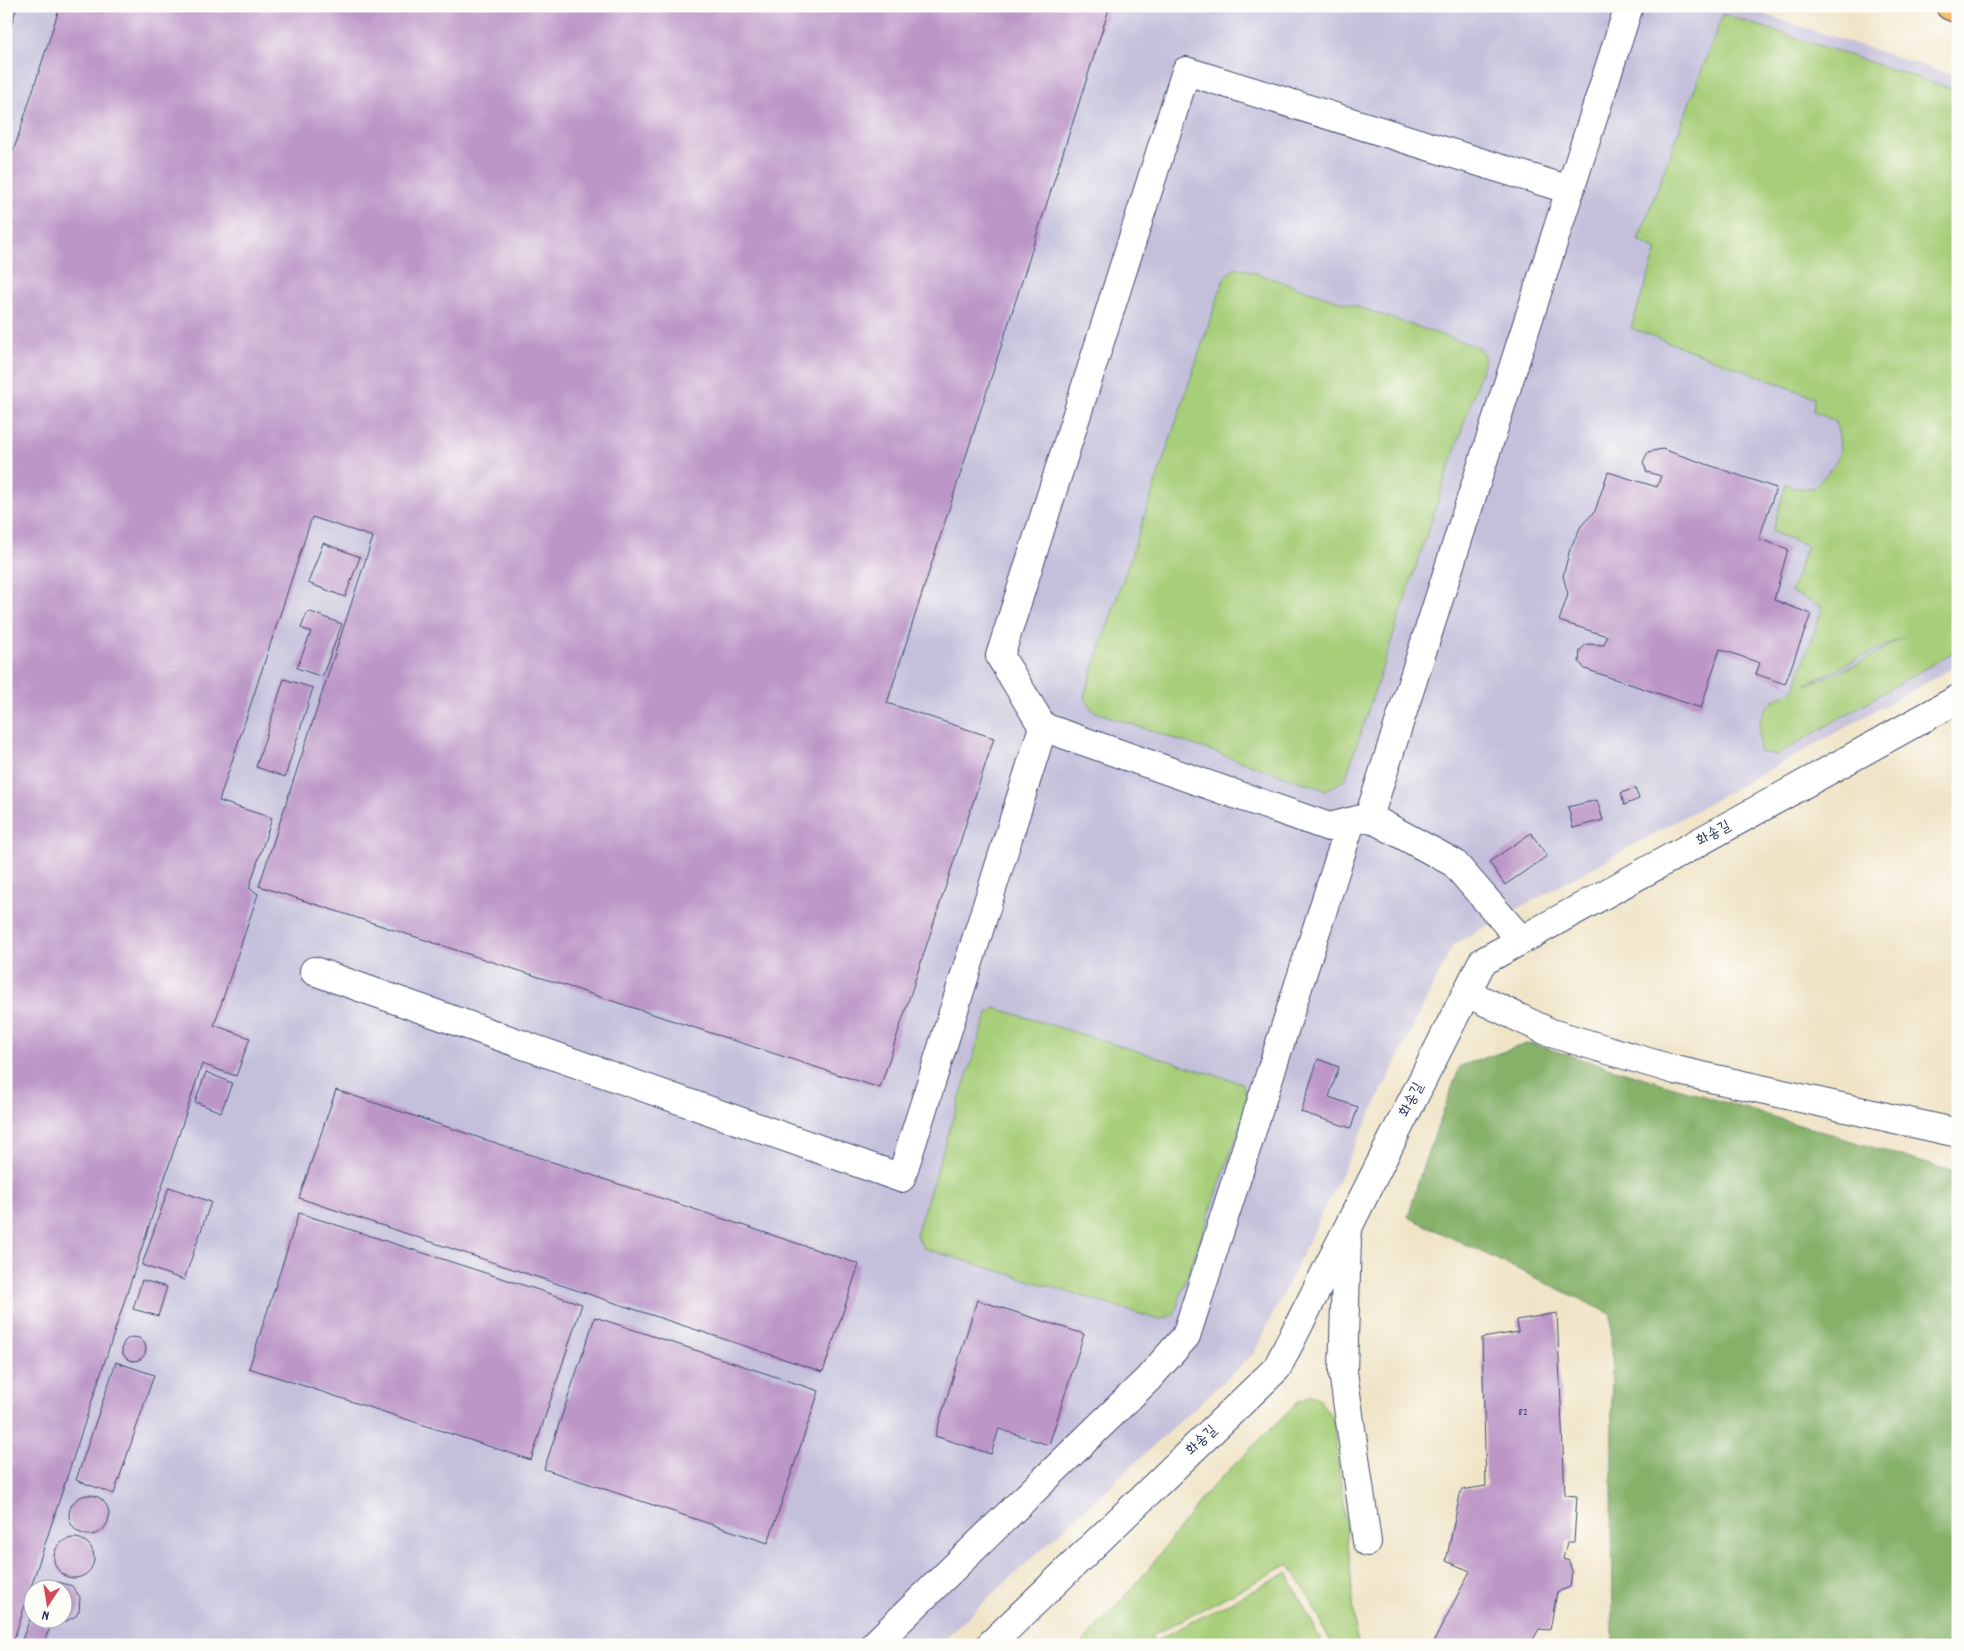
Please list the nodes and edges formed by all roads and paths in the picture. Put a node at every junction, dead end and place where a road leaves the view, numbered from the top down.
1 (1629, 6) edge
2 (1950, 6) edge
3 (1958, 9) edge
4 (1570, 190) junction
5 (1958, 698) edge
6 (1042, 727) junction
7 (1360, 819) junction
8 (1521, 940) junction
9 (314, 970) dead end
10 (1467, 993) junction
11 (1958, 1133) edge
12 (1347, 1230) junction
13 (1368, 1542) dead end
14 (874, 1645) edge
15 (990, 1645) edge

1 - 4 street
2 - 3 main road
4 - 6 street
4 - 7 street
5 - 8 street, 화송길
6 - 7 street
6 - 9 street
7 - 8 street
7 - 14 street
8 - 10 street, 화송길
10 - 11 street
10 - 12 street, 화송길
12 - 13 street
12 - 15 street, 화송길

